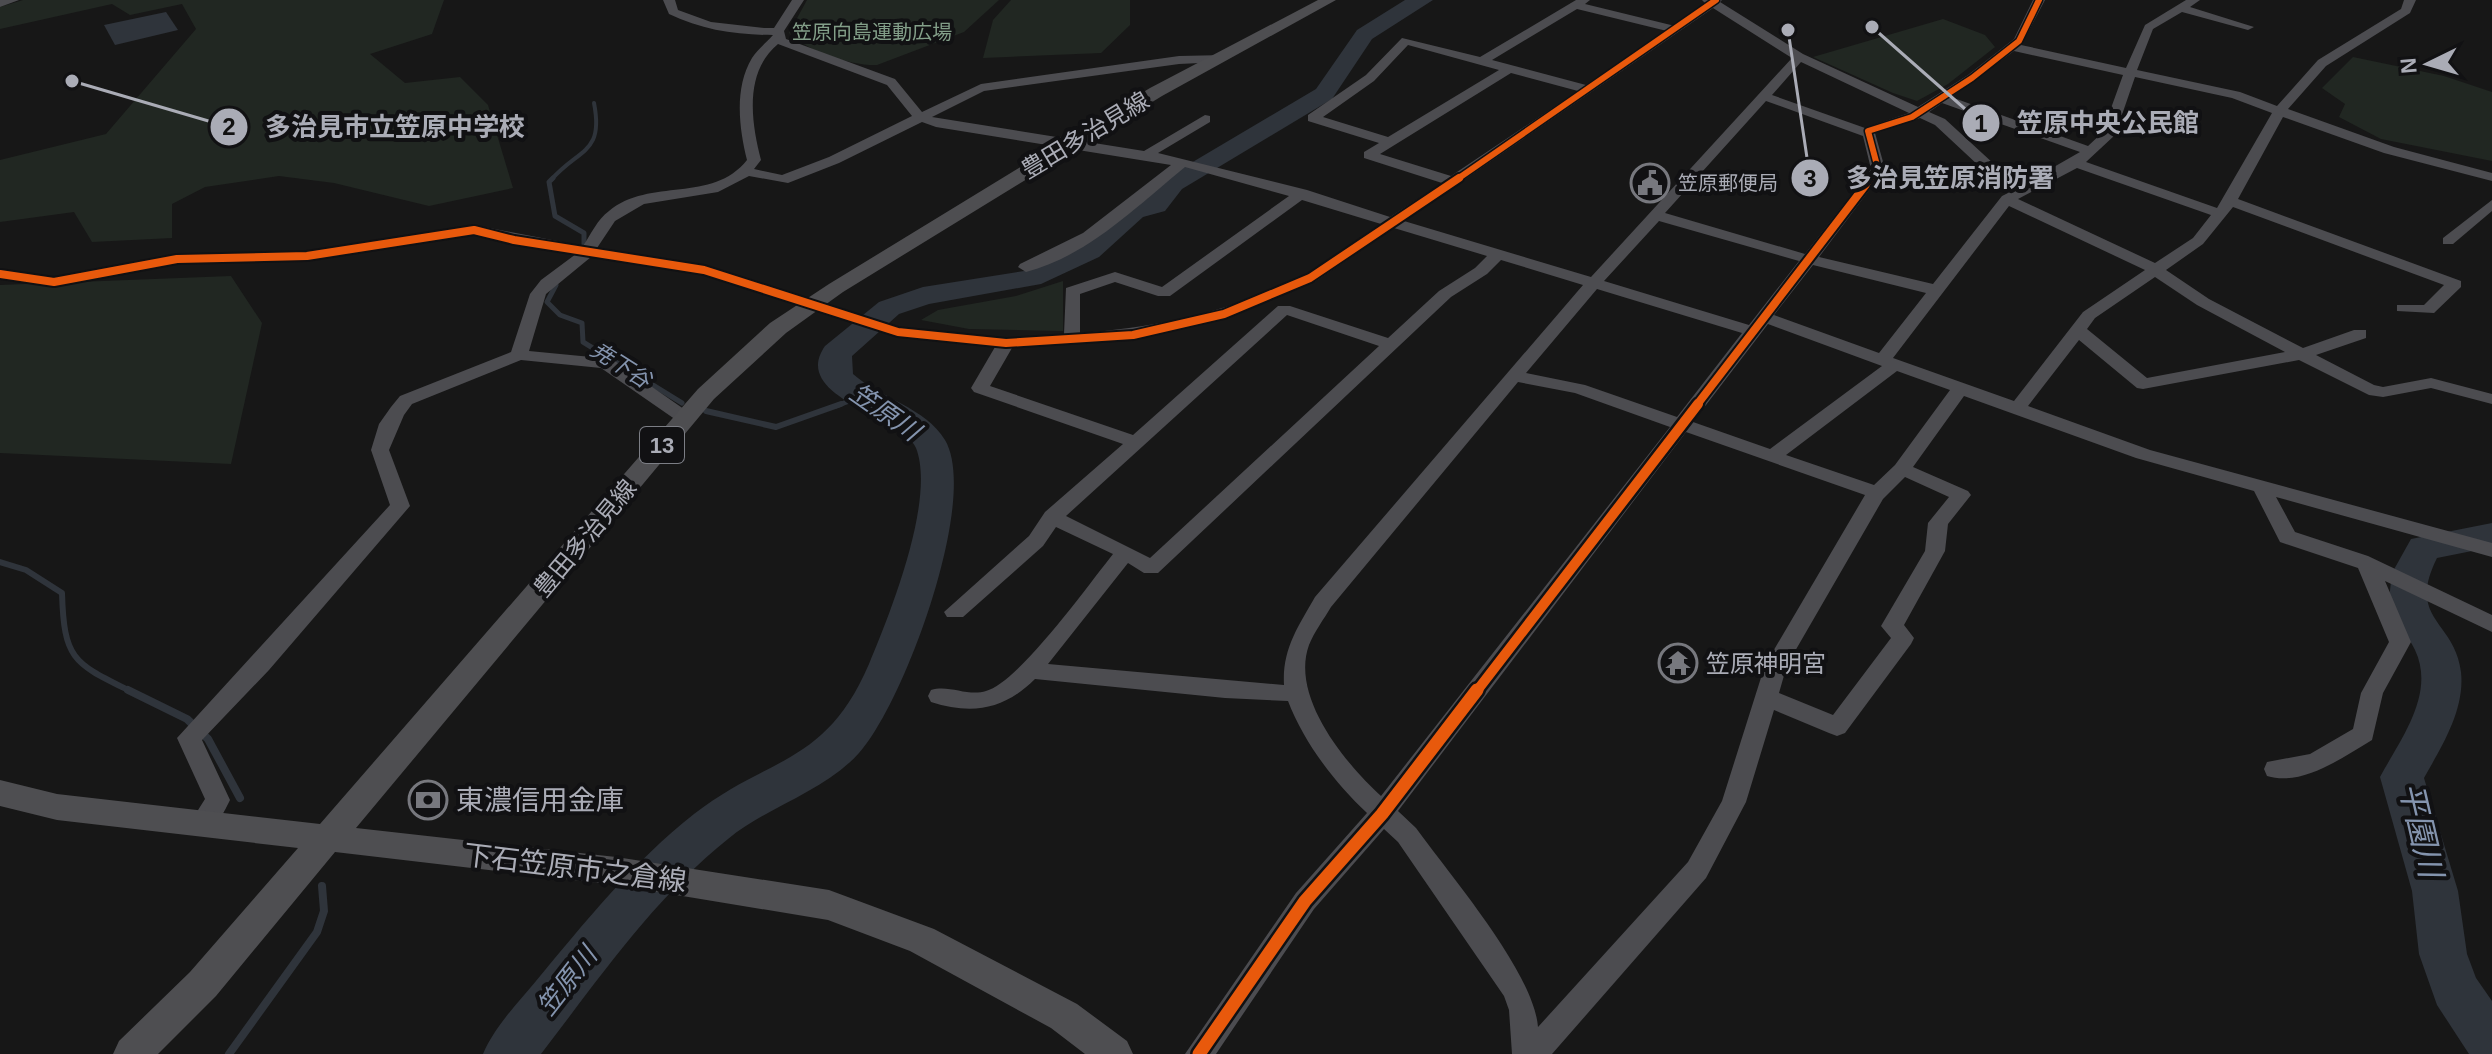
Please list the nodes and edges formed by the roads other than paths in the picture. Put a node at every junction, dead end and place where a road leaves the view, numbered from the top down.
1 (13, 0) edge
2 (669, 0) edge
3 (798, 0) edge
4 (1329, 0) edge
5 (2039, 0) edge
6 (2194, 0) edge
7 (2410, 0) edge
8 (1712, 1) edge
9 (1580, 2) edge
10 (0, 4) edge
11 (2180, 8) junction
12 (2248, 27) dead end
13 (1677, 30) junction
14 (778, 35) junction
15 (2012, 47) junction
16 (1799, 57) junction
17 (1221, 58) junction
18 (1482, 61) junction
19 (1510, 68) junction
20 (2131, 73) junction
21 (1589, 90) junction
22 (1764, 96) junction
23 (1940, 98) junction
24 (2280, 110) junction
25 (1921, 112) junction
26 (919, 116) junction
27 (1205, 119) dead end
28 (1867, 133) junction
29 (1389, 142) junction
30 (1071, 143) junction
31 (2090, 151) junction
32 (1146, 155) junction
33 (1182, 163) junction
34 (2076, 163) junction
35 (748, 172) junction
36 (2492, 177) edge
37 (1454, 182) junction
38 (1302, 193) junction
39 (2012, 196) junction
40 (2492, 204) edge
41 (2226, 208) junction
42 (1655, 215) junction
43 (1396, 222) junction
44 (2448, 241) dead end
45 (588, 250) junction
46 (1499, 253) junction
47 (1807, 259) junction
48 (1026, 267) dead end
49 (2155, 272) junction
50 (0, 274) edge
51 (1597, 282) junction
52 (1935, 290) junction
53 (814, 304) junction
54 (2403, 308) dead end
55 (1758, 324) junction
56 (2076, 329) junction
57 (2360, 334) dead end
58 (1072, 341) junction
59 (1006, 343) junction
60 (1390, 344) junction
61 (2302, 354) junction
62 (519, 355) junction
63 (1888, 364) junction
64 (1515, 376) junction
65 (1959, 390) junction
66 (2492, 399) edge
67 (2016, 410) junction
68 (685, 418) junction
69 (1680, 425) junction
70 (1133, 441) junction
71 (1772, 456) junction
72 (1902, 469) junction
73 (2261, 486) junction
74 (1878, 493) junction
75 (1052, 517) junction
76 (2488, 549) edge
77 (1126, 552) junction
78 (2367, 564) junction
79 (955, 612) dead end
80 (2492, 624) edge
81 (1030, 670) junction
82 (1296, 692) junction
83 (939, 696) dead end
84 (1765, 697) junction
85 (2276, 769) dead end
86 (0, 793) edge
87 (1382, 814) junction
88 (200, 826) junction
89 (327, 840) junction
90 (132, 1054) edge
91 (1114, 1054) edge
92 (1199, 1054) edge
93 (1526, 1054) edge
94 (1533, 1054) edge

1 - 10 street
2 - 14 street
3 - 14 street
4 - 17 main road, 豊田多治見線 / 13
5 - 15 street
6 - 11 street
7 - 24 street
8 - 13 street
8 - 16 street
9 - 13 street
9 - 18 street
11 - 12 street
11 - 20 street
13 - 21 street
14 - 26 street
14 - 35 street
15 - 20 street
15 - 23 street
16 - 22 street
16 - 25 street
17 - 26 street
17 - 30 main road, 豊田多治見線 / 13
18 - 19 street
18 - 29 street
19 - 21 street
19 - 29 street
20 - 24 street
20 - 31 street
21 - 37 street
22 - 28 street
22 - 42 street
23 - 25 street
23 - 31 street
24 - 36 street
24 - 41 street
25 - 28 street
25 - 39 street
26 - 30 street
26 - 35 street
27 - 32 street
28 - 47 street
29 - 37 street
30 - 32 street
30 - 53 main road, 豊田多治見線 / 13
31 - 34 street
32 - 33 street
33 - 38 street
33 - 48 street
34 - 39 street
34 - 41 street
35 - 45 street
37 - 43 street
38 - 43 street
38 - 58 street
39 - 49 street
39 - 52 street
40 - 44 street
41 - 49 street
41 - 54 street
42 - 47 street
42 - 51 street
43 - 46 street
43 - 58 street
45 - 50 street
45 - 53 street
45 - 62 street
46 - 51 street
46 - 60 street
47 - 52 street
47 - 55 street
49 - 56 street
49 - 61 street
51 - 55 street
51 - 64 street
52 - 63 street
53 - 59 street
53 - 68 main road, 豊田多治見線 / 13
55 - 63 street
55 - 69 street
56 - 61 street
56 - 67 street
57 - 61 street
58 - 59 street
59 - 70 street
60 - 70 street
60 - 77 street
61 - 66 street
62 - 68 street
62 - 88 street
63 - 65 street
63 - 71 street
64 - 69 street
64 - 82 street
65 - 67 street
65 - 72 street
67 - 73 street
68 - 89 main road, 豊田多治見線 / 13
69 - 71 street
69 - 87 street
70 - 75 street
71 - 74 street
72 - 74 street
72 - 84 street
73 - 76 street
73 - 78 street
74 - 84 street
75 - 77 street
75 - 79 street
77 - 81 street
78 - 80 street
78 - 85 street
81 - 82 street
81 - 83 street
82 - 87 street
84 - 94 street
86 - 88 main road, 下石笠原市之倉線
87 - 92 street
87 - 93 street
88 - 89 main road, 下石笠原市之倉線
89 - 90 main road, 豊田多治見線 / 13
89 - 91 main road, 下石笠原市之倉線

